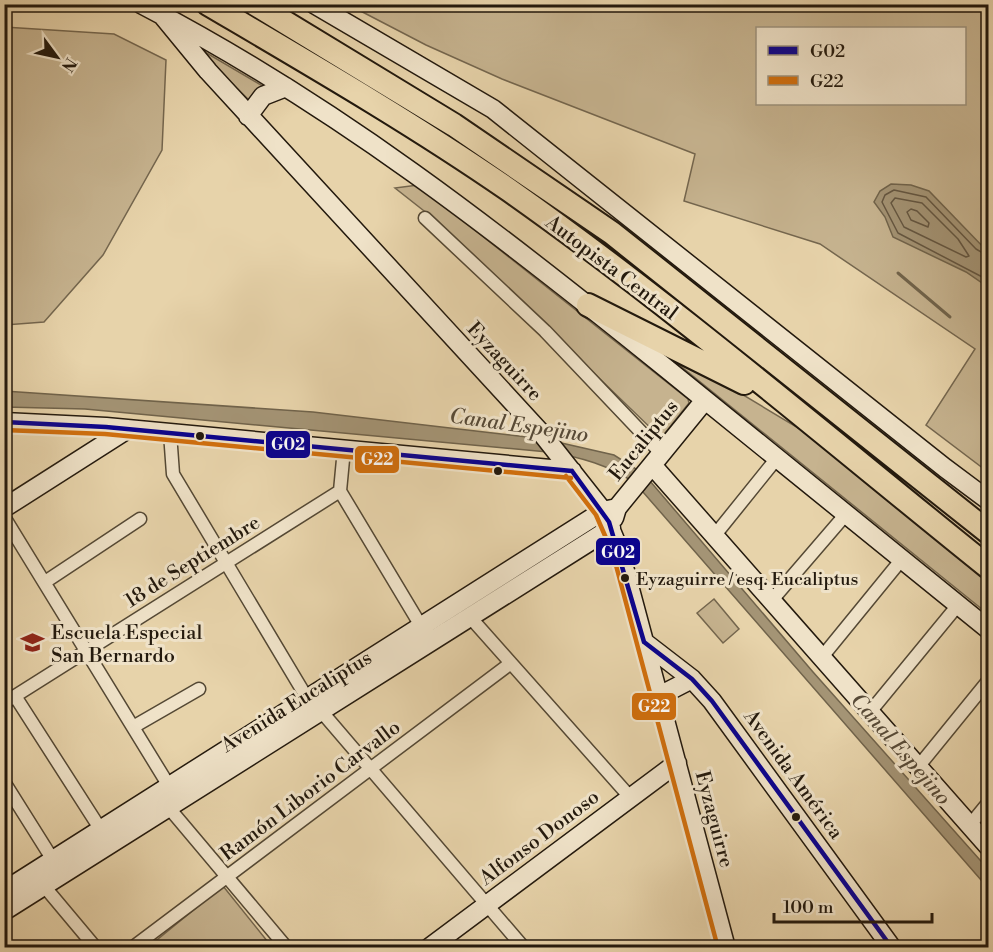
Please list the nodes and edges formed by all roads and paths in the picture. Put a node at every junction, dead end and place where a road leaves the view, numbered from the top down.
1 (127, 4) edge
2 (141, 4) edge
3 (208, 4) edge
4 (255, 4) edge
5 (314, 4) edge
6 (161, 10) edge
7 (208, 71) junction
8 (286, 87) junction
9 (248, 116) junction
10 (425, 218) dead end
11 (588, 305) junction
12 (705, 400) junction
13 (805, 420) junction
14 (4, 422) edge
15 (81, 427) junction
16 (128, 429) junction
17 (170, 433) junction
18 (109, 441) junction
19 (344, 449) junction
20 (777, 458) junction
21 (653, 463) junction
22 (567, 465) junction
23 (340, 491) junction
24 (988, 500) edge
25 (4, 508) edge
26 (610, 509) junction
27 (846, 514) junction
28 (4, 517) edge
29 (140, 519) dead end
30 (611, 528) junction
31 (988, 532) edge
32 (715, 536) junction
33 (902, 559) junction
34 (226, 562) junction
35 (988, 567) edge
36 (45, 582) junction
37 (772, 600) junction
38 (958, 605) junction
39 (470, 617) junction
40 (421, 626) junction
41 (988, 629) edge
42 (644, 642) junction
43 (86, 650) junction
44 (822, 657) junction
45 (511, 663) junction
46 (692, 679) junction
47 (988, 681) edge
48 (199, 689) dead end
49 (659, 696) junction
50 (307, 698) junction
51 (10, 700) edge
52 (321, 711) junction
53 (870, 712) junction
54 (133, 727) junction
55 (677, 763) junction
56 (918, 767) junction
57 (371, 770) junction
58 (4, 782) edge
59 (169, 786) junction
60 (630, 797) junction
61 (988, 803) edge
62 (169, 808) junction
63 (970, 825) junction
64 (101, 830) junction
65 (988, 846) edge
66 (53, 860) junction
67 (227, 877) junction
68 (44, 886) junction
69 (4, 891) edge
70 (487, 904) junction
71 (4, 911) edge
72 (725, 947) edge
73 (96, 948) edge
74 (132, 948) edge
75 (286, 948) edge
76 (429, 948) edge
77 (524, 948) edge
78 (892, 948) edge

1 - 7 main road
2 - 6 main road
3 - 13 highway, Autopista Central
4 - 31 highway, Autopista Central
5 - 24 main road
6 - 7 main road, Eyzaguirre
6 - 8 main road
7 - 9 main road, Eyzaguirre
8 - 9 main road
8 - 11 main road
9 - 22 main road, Eyzaguirre
10 - 21 street
11 - 12 main road
11 - 13 highway
12 - 20 main road
12 - 21 main road, Eucaliptus
13 - 35 highway, Autopista Central
14 - 15 main road
15 - 16 main road
15 - 18 main road
16 - 17 main road
16 - 18 main road
17 - 19 main road
17 - 34 street
18 - 25 main road
19 - 22 main road
19 - 23 street
20 - 27 main road
20 - 32 street
21 - 26 main road, Eucaliptus
21 - 32 main road
22 - 26 main road, Eyzaguirre
23 - 34 street, 18 de Septiembre
23 - 40 street
26 - 30 main road, Eucaliptus
26 - 40 main road, Avenida Eucaliptus
27 - 33 main road
27 - 37 street
28 - 36 street
29 - 36 street
30 - 39 main road, Avenida Eucaliptus
30 - 42 main road, Eyzaguirre
32 - 37 main road
33 - 38 main road
33 - 44 street
34 - 43 street, 18 de Septiembre
34 - 50 street
36 - 43 street
37 - 44 main road
38 - 41 main road
38 - 53 street
39 - 45 street
39 - 52 main road, Avenida Eucaliptus
40 - 50 main road, Avenida Eucaliptus
42 - 46 main road, Avenida América
42 - 49 main road, Eyzaguirre
43 - 51 street, 18 de Septiembre
43 - 54 street
44 - 53 main road
45 - 57 street, Ramón Liborio Carvallo
45 - 60 street
46 - 49 main road
46 - 78 main road, Avenida América
47 - 56 street
48 - 54 street
49 - 55 main road, Eyzaguirre
50 - 59 main road, Avenida Eucaliptus
51 - 64 street
52 - 57 street
52 - 62 main road, Avenida Eucaliptus
53 - 56 main road
54 - 59 street
55 - 60 main road, Alfonso Donoso
55 - 72 main road, Eyzaguirre
56 - 63 main road
57 - 67 street, Ramón Liborio Carvallo
57 - 70 street
58 - 66 street
59 - 64 main road, Avenida Eucaliptus
60 - 70 main road, Alfonso Donoso
61 - 63 street
62 - 67 street
62 - 68 main road, Avenida Eucaliptus
63 - 65 main road
64 - 66 main road, Avenida Eucaliptus
66 - 69 main road, Avenida Eucaliptus
67 - 74 street, Ramón Liborio Carvallo
67 - 75 street
68 - 71 main road, Avenida Eucaliptus
68 - 73 street
70 - 76 main road, Alfonso Donoso
70 - 77 street

